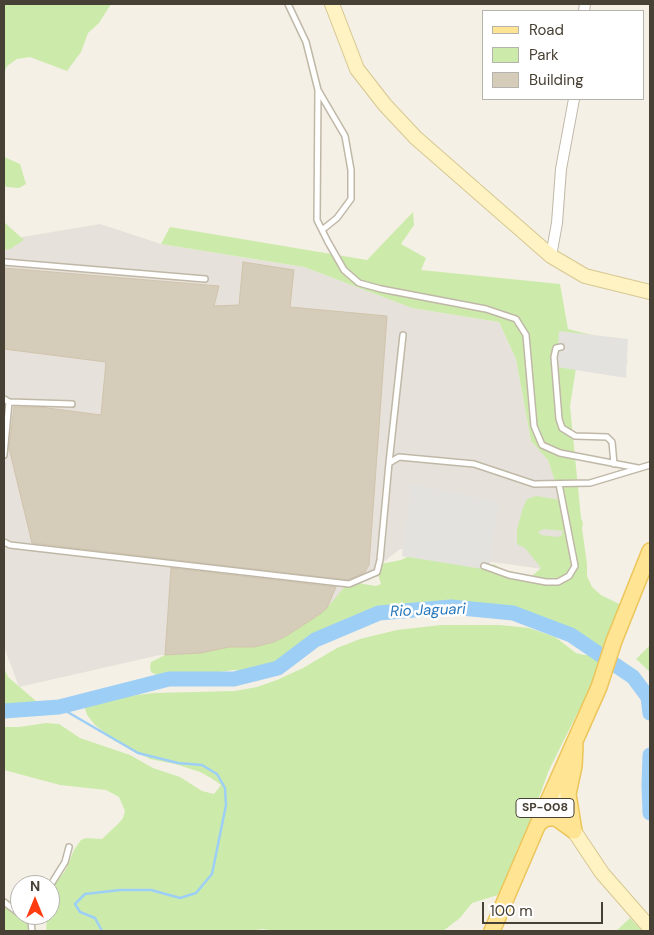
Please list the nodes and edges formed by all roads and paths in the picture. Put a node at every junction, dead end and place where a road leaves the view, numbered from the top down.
1 (288, 4) edge
2 (332, 4) edge
3 (318, 90) junction
4 (574, 100) edge
5 (322, 230) junction
6 (552, 256) junction
7 (4, 262) edge
8 (204, 279) dead end
9 (650, 292) edge
10 (402, 335) dead end
11 (561, 347) dead end
12 (6, 401) edge
13 (72, 404) dead end
14 (4, 455) edge
15 (389, 463) junction
16 (614, 464) junction
17 (650, 465) edge
18 (638, 468) junction
19 (559, 484) junction
20 (4, 542) edge
21 (650, 551) edge
22 (484, 566) dead end
23 (575, 738) junction
24 (553, 800) junction
25 (538, 824) junction
26 (574, 831) junction
27 (69, 847) dead end
28 (57, 875) edge
29 (650, 927) edge
30 (492, 931) edge

1 - 3 lane
2 - 6 street
3 - 5 lane
3 - 5 lane
4 - 6 street
5 - 16 lane
6 - 9 street
7 - 8 lane
10 - 15 lane
11 - 16 lane
12 - 13 lane
12 - 14 lane
15 - 19 lane
15 - 20 lane
16 - 18 lane
17 - 18 lane
18 - 19 lane
19 - 22 lane
21 - 23 main road, SP-008
23 - 24 main road, SP-008
23 - 26 main road
24 - 25 main road, SP-008
24 - 26 street
25 - 26 main road
25 - 30 main road, SP-008
26 - 29 street
27 - 28 lane

